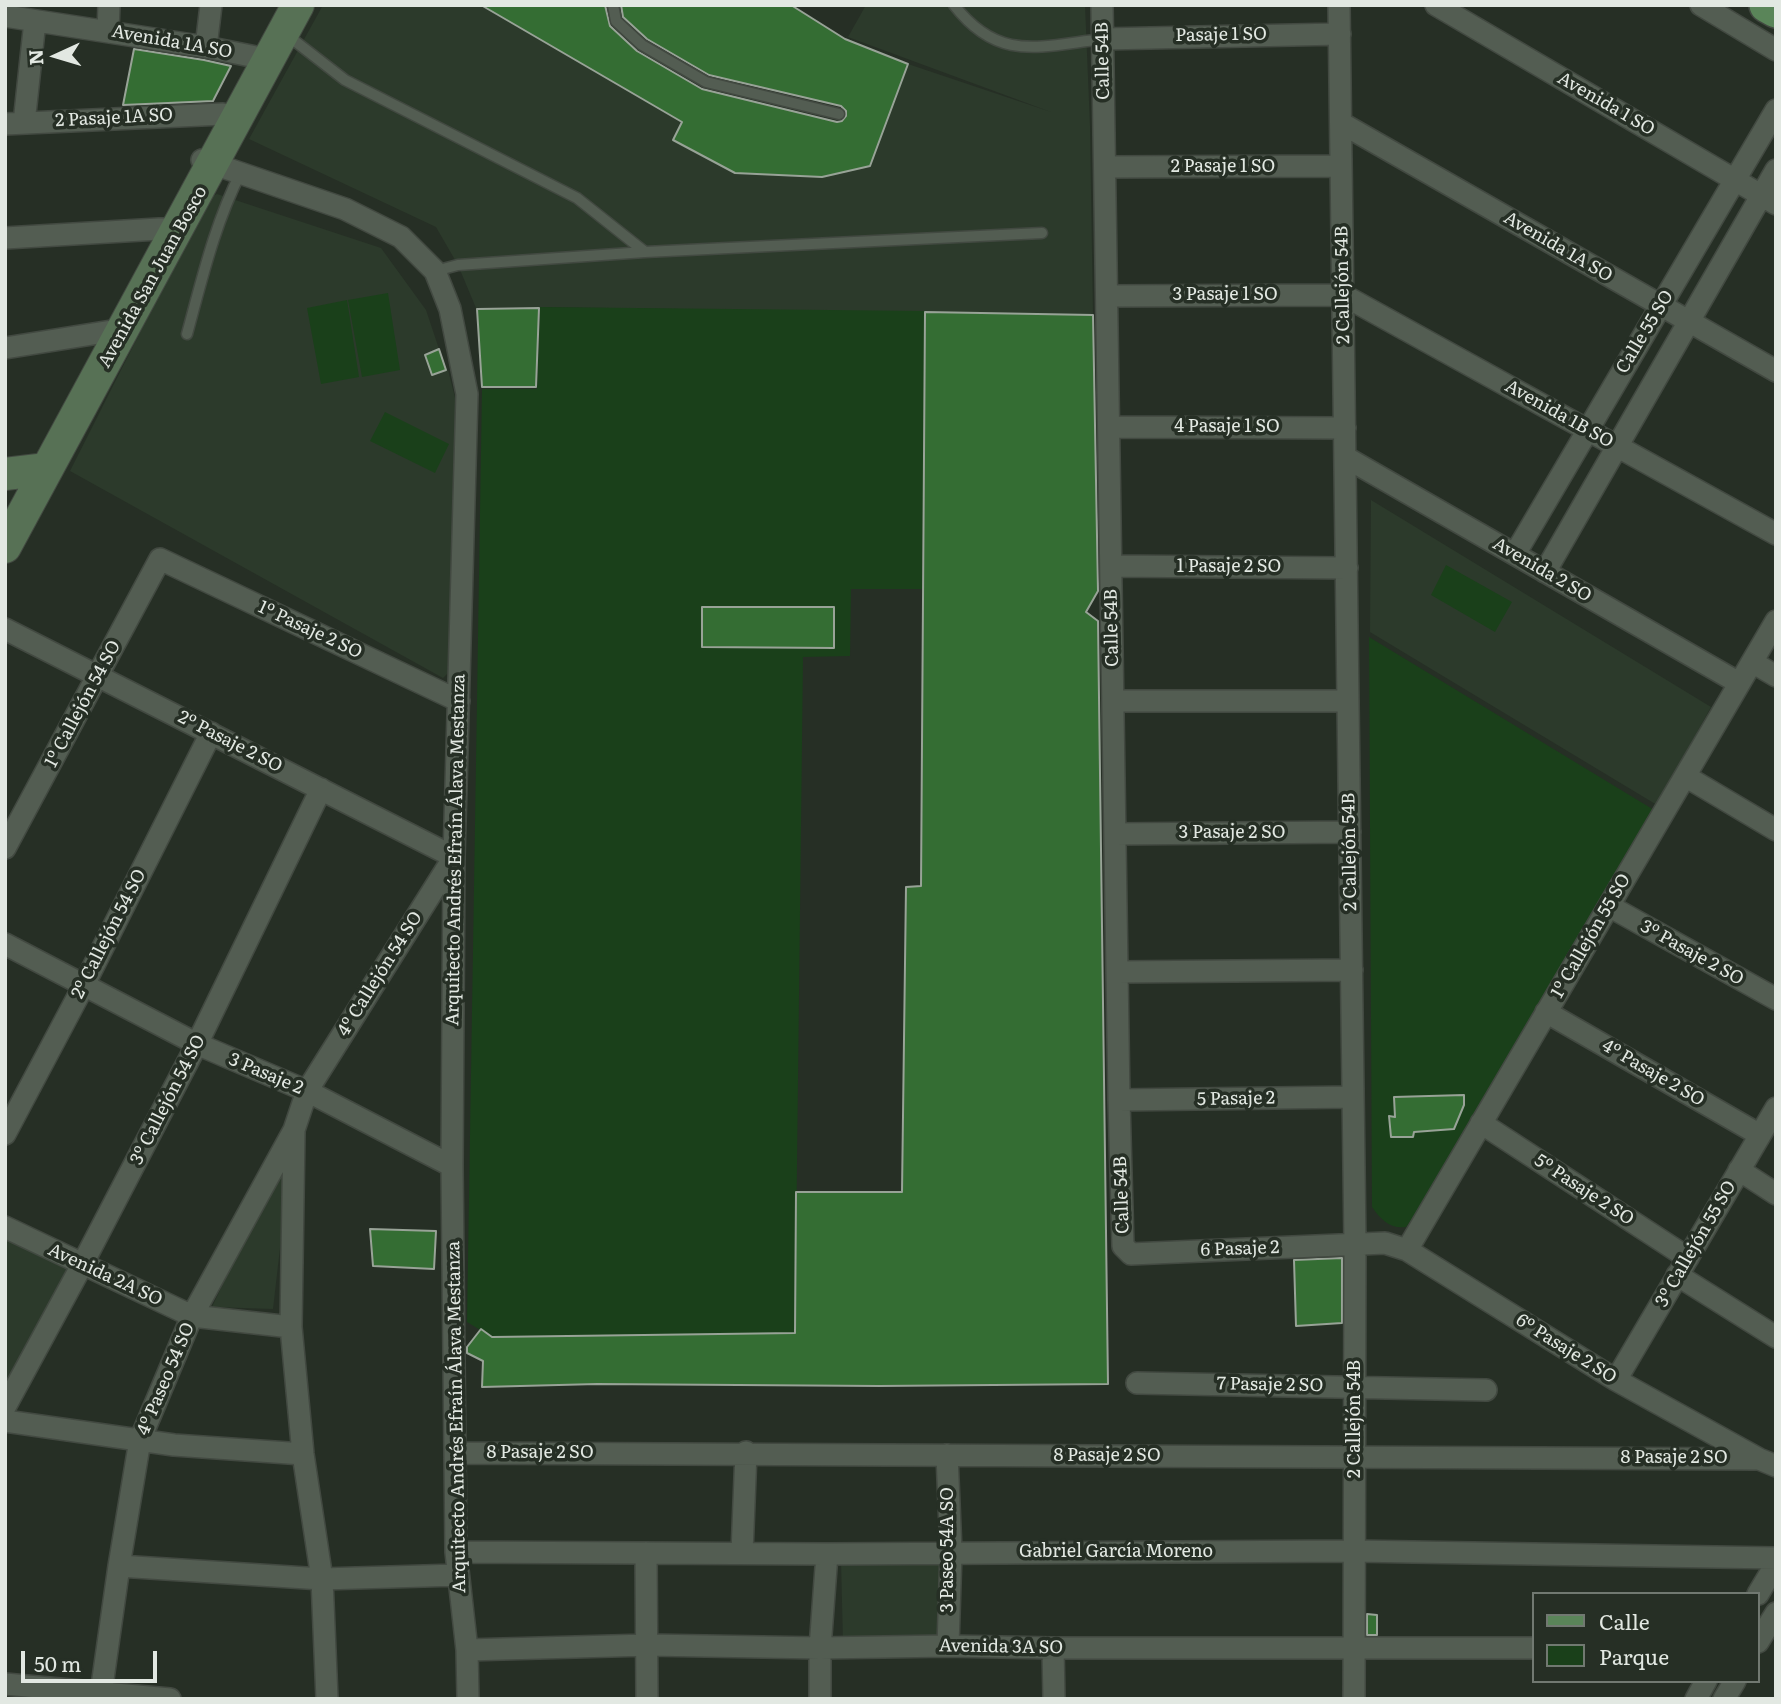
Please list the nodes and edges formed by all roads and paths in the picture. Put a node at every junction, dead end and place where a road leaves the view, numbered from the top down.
1 (109, 5) edge
2 (211, 5) edge
3 (613, 5) edge
4 (954, 5) edge
5 (1102, 5) edge
6 (1339, 5) edge
7 (1436, 5) edge
8 (1701, 5) edge
9 (1767, 5) edge
10 (1776, 10) edge
11 (288, 14) edge
12 (5, 16) edge
13 (35, 21) junction
14 (108, 31) junction
15 (1340, 34) junction
16 (1103, 39) junction
17 (206, 47) junction
18 (1776, 50) edge
19 (256, 57) junction
20 (1776, 110) edge
21 (223, 114) junction
22 (838, 114) dead end
23 (15, 123) edge
24 (1341, 123) junction
25 (218, 165) junction
26 (1341, 166) junction
27 (1105, 167) junction
28 (1776, 170) edge
29 (1735, 180) junction
30 (1769, 200) edge
31 (169, 229) junction
32 (1042, 233) dead end
33 (5, 238) edge
34 (645, 252) junction
35 (435, 271) junction
36 (1343, 295) junction
37 (1107, 296) junction
38 (1661, 305) junction
39 (1689, 322) junction
40 (115, 331) junction
41 (187, 334) dead end
42 (5, 348) edge
43 (1776, 371) edge
44 (1109, 427) junction
45 (1345, 428) junction
46 (1588, 430) junction
47 (1617, 446) junction
48 (1345, 457) junction
49 (26, 472) edge
50 (5, 515) edge
51 (1776, 534) edge
52 (5, 547) edge
53 (1515, 554) junction
54 (160, 559) joint
55 (1111, 566) junction
56 (1347, 568) junction
57 (1545, 572) junction
58 (1776, 621) edge
59 (5, 629) edge
60 (1752, 662) junction
61 (99, 676) junction
62 (1776, 676) edge
63 (1740, 683) junction
64 (459, 701) junction
65 (1113, 701) junction
66 (1348, 701) junction
67 (211, 733) junction
68 (1685, 776) junction
69 (321, 789) junction
70 (1776, 830) edge
71 (1350, 832) junction
72 (1115, 834) junction
73 (5, 848) edge
74 (454, 856) junction
75 (1609, 906) junction
76 (5, 944) edge
77 (1352, 970) junction
78 (1117, 972) junction
79 (84, 985) junction
80 (1776, 999) edge
81 (1546, 1012) junction
82 (197, 1044) junction
83 (307, 1091) junction
84 (1353, 1097) junction
85 (1119, 1100) junction
86 (1776, 1108) edge
87 (1481, 1123) junction
88 (294, 1130) junction
89 (5, 1134) edge
90 (1760, 1135) junction
91 (452, 1166) junction
92 (1739, 1170) junction
93 (1776, 1194) edge
94 (5, 1227) edge
95 (1355, 1244) junction
96 (1126, 1250) joint
97 (1407, 1250) junction
98 (82, 1265) junction
99 (1683, 1266) junction
100 (192, 1316) junction
101 (291, 1327) junction
102 (1776, 1337) edge
103 (1616, 1380) junction
104 (1137, 1382) dead end
105 (1355, 1387) junction
106 (1486, 1390) dead end
107 (5, 1407) edge
108 (5, 1421) edge
109 (140, 1440) junction
110 (746, 1452) junction
111 (455, 1453) junction
112 (303, 1454) junction
113 (947, 1455) junction
114 (1355, 1457) junction
115 (1767, 1462) edge
116 (1353, 1551) junction
117 (456, 1552) junction
118 (951, 1552) junction
119 (646, 1553) junction
120 (742, 1553) junction
121 (827, 1554) junction
122 (1776, 1558) edge
123 (1776, 1564) edge
124 (119, 1566) junction
125 (458, 1575) junction
126 (322, 1579) junction
127 (1759, 1592) edge
128 (1776, 1613) edge
129 (1760, 1639) edge
130 (648, 1645) junction
131 (948, 1646) junction
132 (820, 1648) junction
133 (1053, 1648) junction
134 (1353, 1648) junction
135 (1532, 1648) edge
136 (467, 1650) junction
137 (1705, 1683) edge
138 (1734, 1683) edge
139 (5, 1684) edge
140 (101, 1693) junction
141 (134, 1697) edge
142 (170, 1699) edge
143 (327, 1699) edge
144 (468, 1699) edge
145 (647, 1699) edge
146 (820, 1699) edge
147 (1054, 1699) edge
148 (1354, 1699) edge
149 (1696, 1699) edge
150 (1724, 1699) edge

1 - 14 street
2 - 17 street
3 - 22 lane
4 - 16 lane
5 - 16 street, Calle 54B
6 - 15 street, 2 Callejón 54B
7 - 29 street, Avenida 1 SO
8 - 18 street
9 - 10 main road
11 - 19 street, Avenida San Juan Bosco
11 - 25 street, Avenida San Juan Bosco
11 - 34 lane
12 - 13 street, Avenida 1A SO
13 - 14 street, Avenida 1A SO
13 - 23 street
14 - 17 street, Avenida 1A SO
15 - 16 street, Pasaje 1 SO
15 - 24 street, 2 Callejón 54B
16 - 27 street, Calle 54B
17 - 19 street, Avenida 1A SO
19 - 21 street, Avenida San Juan Bosco
20 - 29 street, Calle 55 SO
21 - 23 street, 2 Pasaje 1A SO
21 - 25 street, Avenida San Juan Bosco
24 - 26 street, 2 Callejón 54B
24 - 38 street, Avenida 1A SO
25 - 31 street, Avenida San Juan Bosco
25 - 35 street, Arquitecto Andrés Efraín Álava Mestanza
25 - 41 lane
26 - 27 street, 2 Pasaje 1 SO
26 - 36 street, 2 Callejón 54B
27 - 37 street, Calle 54B
28 - 30 street, Calle 55 SO
29 - 30 street, Avenida 1 SO
29 - 38 street, Calle 55 SO
30 - 39 street, Calle 55 SO
31 - 33 street
31 - 40 street, Avenida San Juan Bosco
32 - 34 lane
34 - 35 lane
35 - 64 street, Arquitecto Andrés Efraín Álava Mestanza
36 - 37 street, 3 Pasaje 1 SO
36 - 45 street, 2 Callejón 54B
36 - 46 street, Avenida 1B SO
37 - 44 street, Calle 54B
38 - 39 street, Avenida 1A SO
38 - 46 street, Calle 55 SO
39 - 43 street, Avenida 1A SO
39 - 47 street, Calle 55 SO
40 - 42 street
40 - 49 street, Avenida San Juan Bosco
44 - 45 street, 4 Pasaje 1 SO
44 - 55 street, Calle 54B
45 - 48 street, 2 Callejón 54B
46 - 47 street, Avenida 1B SO
46 - 53 street, Calle 55 SO
47 - 51 street, Avenida 1B SO
47 - 57 street, Calle 55 SO
48 - 53 street, Avenida 2 SO
48 - 56 street, 2 Callejón 54B
49 - 50 street, Avenida San Juan Bosco
49 - 52 street, Avenida San Juan Bosco
53 - 57 street, Avenida 2 SO
54 - 61 street, 1º Callejón 54 SO
54 - 64 street, 1º Pasaje 2 SO
55 - 56 street, 1 Pasaje 2 SO
55 - 65 street, Calle 54B
56 - 66 street, 2 Callejón 54B
57 - 63 street, Avenida 2 SO
58 - 60 street, 1º Callejón 55 SO
59 - 61 street, 2º Pasaje 2 SO
60 - 62 street
60 - 63 street, 1º Callejón 55 SO
61 - 67 street, 2º Pasaje 2 SO
61 - 73 street, 1º Callejón 54 SO
63 - 68 street, 1º Callejón 55 SO
64 - 74 street, Arquitecto Andrés Efraín Álava Mestanza
65 - 66 street
65 - 72 street, Calle 54B
66 - 71 street, 2 Callejón 54B
67 - 69 street, 2º Pasaje 2 SO
67 - 79 street, 2º Callejón 54 SO
68 - 70 street
68 - 75 street, 1º Callejón 55 SO
69 - 74 street, 2º Pasaje 2 SO
69 - 82 street, 3º Callejón 54 SO
71 - 72 street, 3 Pasaje 2 SO
71 - 77 street, 2 Callejón 54B
72 - 78 street, Calle 54B
74 - 83 street, 4º Callejón 54 SO
74 - 91 street, Arquitecto Andrés Efraín Álava Mestanza
75 - 80 street, 3º Pasaje 2 SO
75 - 81 street, 1º Callejón 55 SO
76 - 79 street, 3 Pasaje 2
77 - 78 street
77 - 84 street, 2 Callejón 54B
78 - 85 street, Calle 54B
79 - 82 street, 3 Pasaje 2
79 - 89 street, 2º Callejón 54 SO
81 - 87 street, 1º Callejón 55 SO
81 - 90 street, 4º Pasaje 2 SO
82 - 83 street, 3 Pasaje 2
82 - 98 street, 3º Callejón 54 SO
83 - 88 street, 4º Paseo 54 SO
83 - 91 street, 3 Pasaje 2
84 - 85 street, 5 Pasaje 2
84 - 95 street, 2 Callejón 54B
85 - 96 street, Calle 54B
86 - 90 street, 3º Callejón 55 SO
87 - 97 street, 1º Callejón 55 SO
87 - 99 street, 5º Pasaje 2 SO
88 - 100 street, 4º Paseo 54 SO
88 - 101 street
90 - 92 street, 3º Callejón 55 SO
91 - 111 street, Arquitecto Andrés Efraín Álava Mestanza
92 - 93 street
92 - 99 street, 3º Callejón 55 SO
94 - 98 street, Avenida 2A SO
95 - 96 street, 6 Pasaje 2
95 - 97 street, 6º Pasaje 2 SO
95 - 105 street, 2 Callejón 54B
97 - 103 street, 6º Pasaje 2 SO
98 - 100 street, Avenida 2A SO
98 - 107 street, 3º Callejón 54 SO
99 - 102 street, 5º Pasaje 2 SO
99 - 103 street, 3º Callejón 55 SO
100 - 101 street, Avenida 2A SO
100 - 109 street, 4º Paseo 54 SO
101 - 112 street
103 - 115 street, 6º Pasaje 2 SO
104 - 105 street, 7 Pasaje 2 SO
105 - 106 street, 7 Pasaje 2 SO
105 - 114 street, 2 Callejón 54B
108 - 109 street
109 - 112 street
109 - 124 street, 4º Paseo 54 SO
110 - 111 street, 8 Pasaje 2 SO
110 - 113 street, 8 Pasaje 2 SO
110 - 120 street
111 - 117 street, Arquitecto Andrés Efraín Álava Mestanza
112 - 126 street
113 - 114 street, 8 Pasaje 2 SO
113 - 118 street, 3 Paseo 54A SO
114 - 115 street, 8 Pasaje 2 SO
114 - 116 street, 2 Callejón 54B
116 - 118 street, Gabriel García Moreno
116 - 122 street, Gabriel García Moreno
116 - 134 street, 2 Callejón 54B
117 - 119 street, Gabriel García Moreno
117 - 125 street, Arquitecto Andrés Efraín Álava Mestanza
118 - 121 street, Gabriel García Moreno
118 - 131 street, 3 Paseo 54A SO
119 - 120 street, Gabriel García Moreno
119 - 130 street
120 - 121 street, Gabriel García Moreno
121 - 132 street
123 - 127 street
124 - 126 street
124 - 140 street, 4º Paseo 54 SO
125 - 126 street
125 - 136 street, Arquitecto Andrés Efraín Álava Mestanza
126 - 143 street
128 - 129 street
130 - 132 street, Avenida 3A SO
130 - 136 street, Avenida 3A SO
130 - 145 street
131 - 132 street, Avenida 3A SO
131 - 133 street, Avenida 3A SO
132 - 146 street
133 - 134 street, Avenida 3A SO
133 - 147 street
134 - 135 street, Avenida 3A SO
134 - 148 street, 2 Callejón 54B
136 - 144 street, Arquitecto Andrés Efraín Álava Mestanza
137 - 149 street
138 - 150 street
139 - 140 street
140 - 141 street
141 - 142 street

